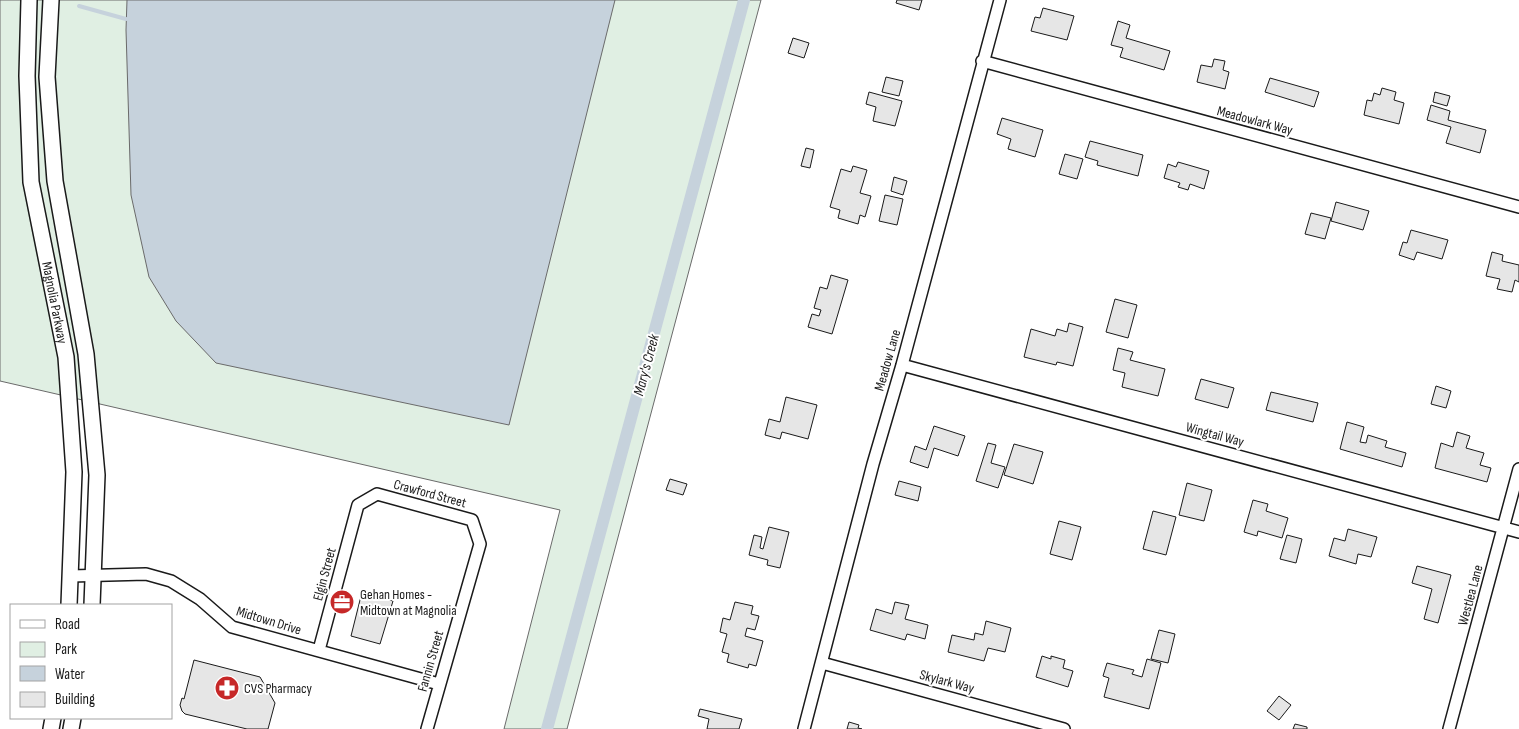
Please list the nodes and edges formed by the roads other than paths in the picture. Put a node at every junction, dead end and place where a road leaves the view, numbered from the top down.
1 (29, 0) edge
2 (51, 0) edge
3 (1000, 0) edge
4 (982, 62) junction
5 (50, 109) junction
6 (28, 110) junction
7 (1519, 207) edge
8 (902, 365) junction
9 (1519, 469) edge
10 (358, 505) joint
11 (1503, 528) junction
12 (1519, 532) edge
13 (480, 544) joint
14 (93, 574) junction
15 (71, 576) junction
16 (69, 604) edge
17 (92, 604) edge
18 (319, 650) junction
19 (822, 663) junction
20 (439, 684) junction
21 (427, 729) edge
22 (804, 729) edge
23 (1064, 729) edge
24 (1449, 729) edge

1 - 6 street, Magnolia Parkway
2 - 5 street, Magnolia Parkway
3 - 4 street, Meadow Lane
4 - 7 street, Meadowlark Way
4 - 8 street, Meadow Lane
5 - 6 street
5 - 14 street, Magnolia Parkway
6 - 15 street, Magnolia Parkway
8 - 11 street, Wingtail Way
8 - 19 street, Meadow Lane
9 - 11 street, Westlea Lane
10 - 13 street, Crawford Street
10 - 18 street, Elgin Street
11 - 12 street, Wingtail Way
11 - 24 street, Westlea Lane
13 - 20 street, Fannin Street
14 - 15 street, Midtown Drive
14 - 17 street, Magnolia Parkway
14 - 18 street, Midtown Drive
15 - 16 street, Magnolia Parkway
18 - 20 street, Midtown Drive
19 - 22 street, Meadow Lane
19 - 23 street, Skylark Way
20 - 21 street, Fannin Street

